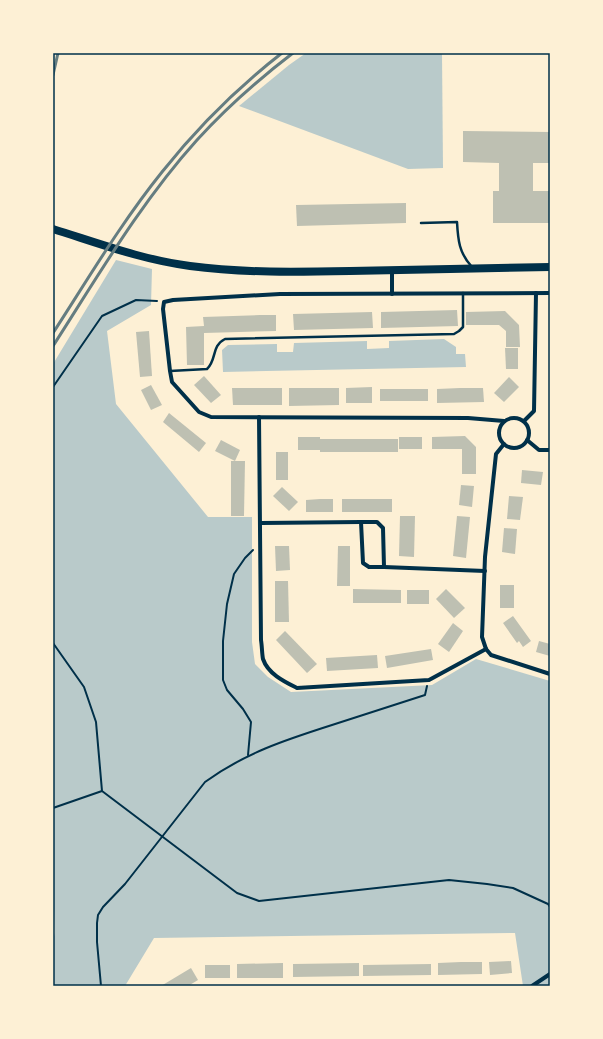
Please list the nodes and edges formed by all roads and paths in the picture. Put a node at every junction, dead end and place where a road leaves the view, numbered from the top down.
1 (421, 223) dead end
2 (53, 229) edge
3 (550, 267) edge
4 (473, 269) junction
5 (392, 271) junction
6 (463, 293) junction
7 (536, 293) junction
8 (550, 293) edge
9 (392, 294) junction
10 (164, 302) junction
11 (170, 371) junction
12 (53, 387) edge
13 (259, 417) junction
14 (504, 421) junction
15 (524, 421) junction
16 (527, 440) junction
17 (504, 444) junction
18 (550, 450) edge
19 (361, 522) junction
20 (261, 523) junction
21 (261, 543) junction
22 (384, 567) junction
23 (484, 571) junction
24 (53, 643) edge
25 (486, 649) junction
26 (550, 674) edge
27 (429, 680) junction
28 (248, 755) junction
29 (102, 791) junction
30 (53, 808) edge
31 (162, 837) junction
32 (550, 907) edge
33 (550, 974) edge
34 (101, 986) edge
35 (532, 986) edge

1 - 4 lane
2 - 5 main road
3 - 4 main road
4 - 5 main road
5 - 9 street
6 - 7 street
6 - 9 street
6 - 11 lane
7 - 8 street
7 - 15 street
9 - 10 street
10 - 11 street
10 - 12 path
11 - 13 street
13 - 14 street
13 - 20 street
14 - 15 street
14 - 17 street
15 - 16 street
16 - 17 street
16 - 18 street
17 - 23 street
19 - 20 street
19 - 22 street
19 - 22 street
20 - 21 street
21 - 27 street
21 - 28 path
22 - 23 street
23 - 25 street
24 - 29 path
25 - 26 street
25 - 27 street
27 - 28 path
28 - 31 path
29 - 30 path
29 - 31 path
31 - 32 path
31 - 34 path
33 - 35 street

